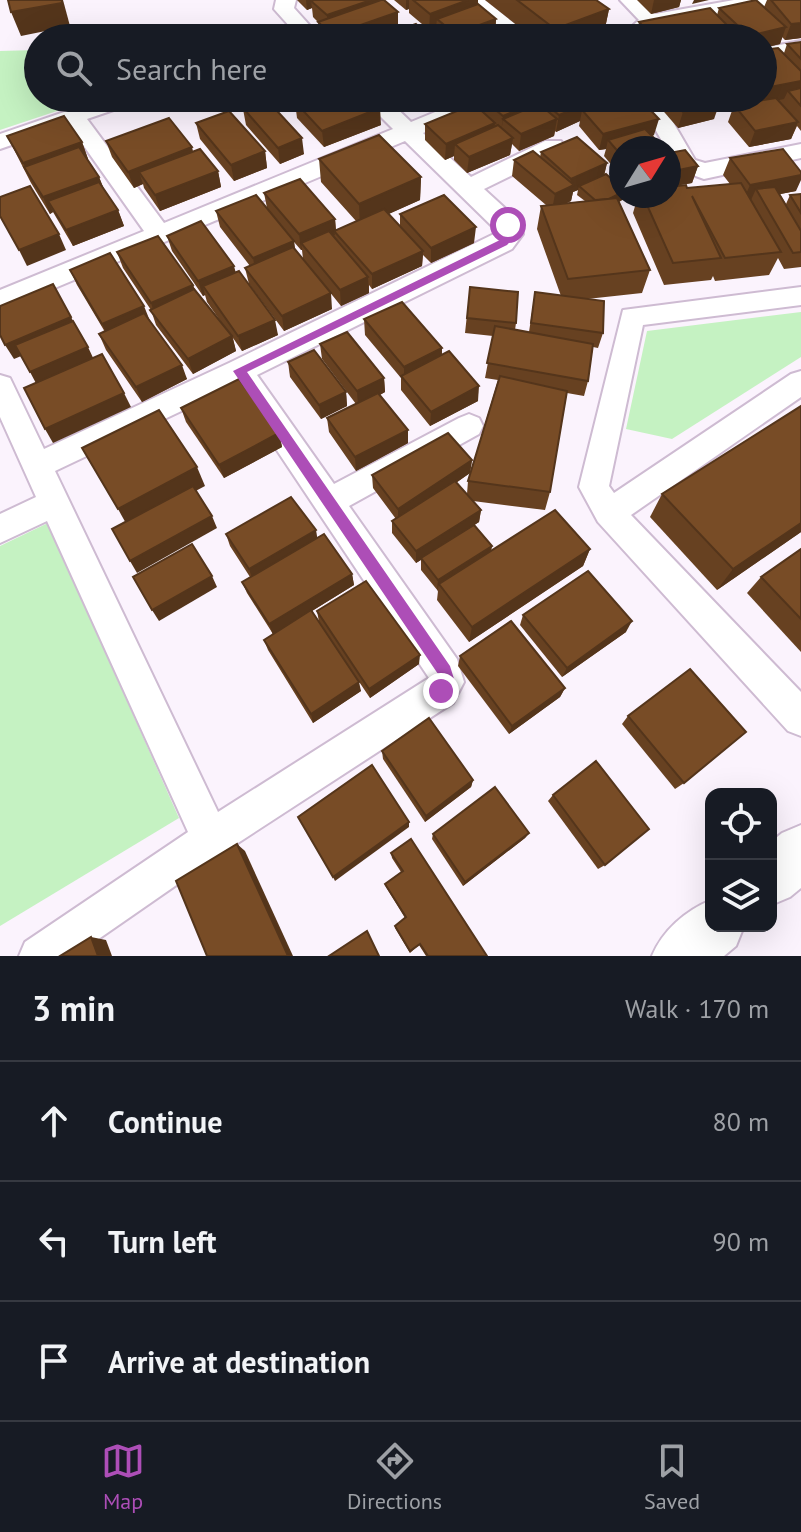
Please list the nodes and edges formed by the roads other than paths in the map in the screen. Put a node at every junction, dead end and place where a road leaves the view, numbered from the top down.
1 (286, 0) edge
2 (473, 0) edge
3 (630, 0) edge
4 (765, 0) edge
5 (651, 21) junction
6 (296, 24) edge
7 (505, 24) edge
8 (647, 24) edge
9 (801, 47) edge
10 (777, 51) edge
11 (86, 112) edge
12 (388, 112) edge
13 (453, 112) edge
14 (656, 112) edge
15 (74, 116) junction
16 (407, 130) junction
17 (0, 142) edge
18 (553, 146) edge
19 (801, 151) edge
20 (469, 187) junction
21 (159, 234) junction
22 (801, 296) edge
23 (0, 301) edge
24 (239, 371) junction
25 (801, 382) edge
26 (0, 386) edge
27 (469, 426) dead end
28 (39, 465) junction
29 (55, 502) junction
30 (328, 502) junction
31 (609, 513) junction
32 (0, 529) edge
33 (801, 718) edge
34 (211, 839) junction
35 (801, 852) edge
36 (777, 873) edge
37 (709, 932) edge
38 (39, 956) edge
39 (681, 956) edge

1 - 6 street
2 - 7 street
3 - 5 street
4 - 5 street
5 - 8 street
9 - 10 street
11 - 15 street
12 - 16 street
13 - 16 street
14 - 19 street
15 - 17 street
15 - 21 street
16 - 20 street
16 - 21 street
18 - 20 street
20 - 24 street
21 - 23 street
22 - 31 street
24 - 28 street
24 - 30 street
25 - 31 street
26 - 28 street
27 - 30 street
28 - 29 street
29 - 32 street
29 - 34 street
30 - 34 street
31 - 33 street
34 - 38 street
35 - 36 street
37 - 39 street

